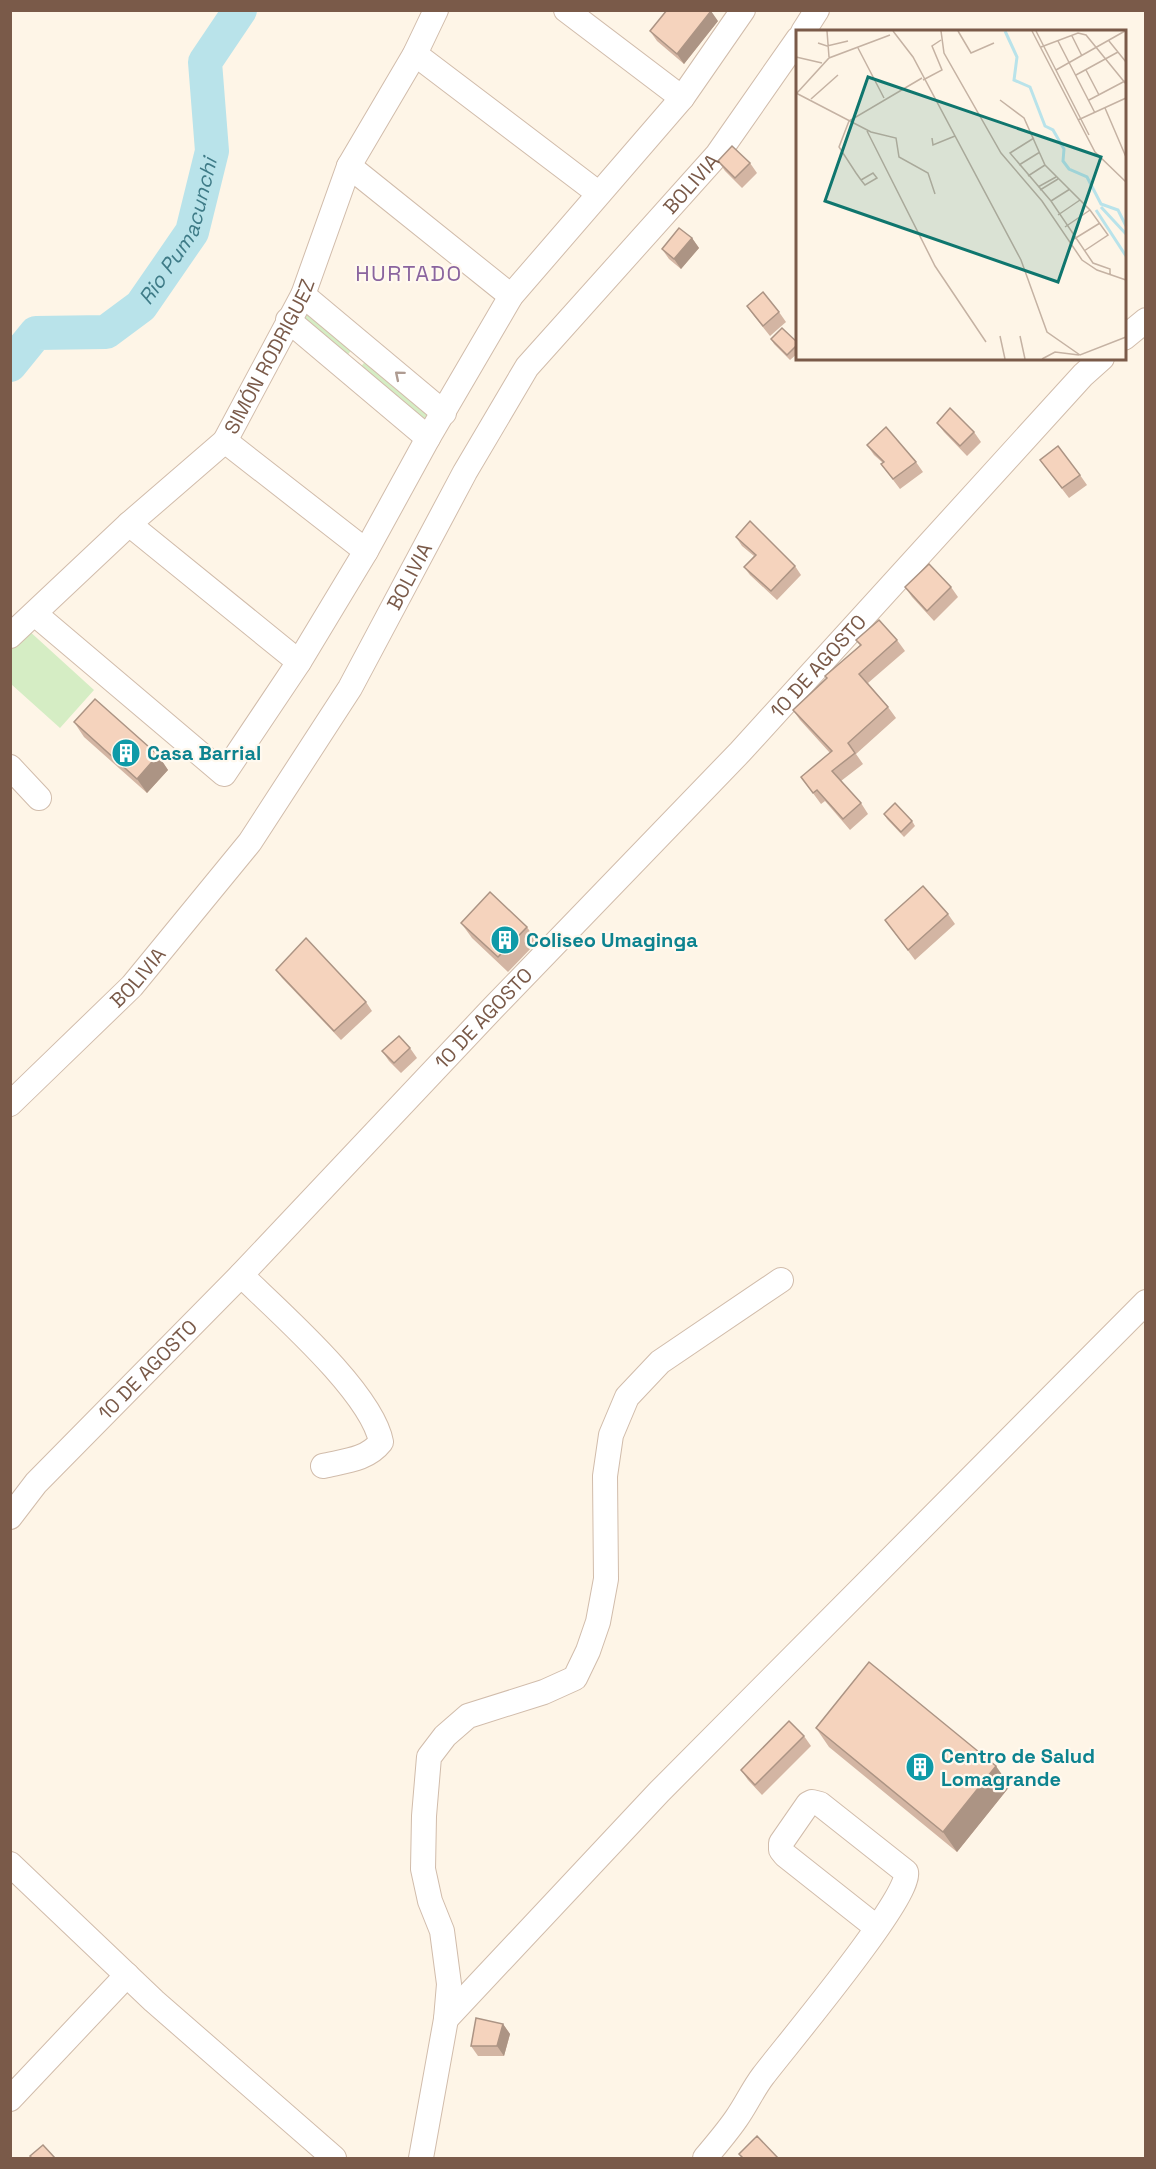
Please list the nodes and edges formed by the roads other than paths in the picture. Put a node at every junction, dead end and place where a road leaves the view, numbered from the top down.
1 (436, 10) edge
2 (566, 10) edge
3 (743, 10) edge
4 (817, 10) edge
5 (804, 30) edge
6 (796, 42) edge
7 (415, 54) junction
8 (682, 98) junction
9 (349, 166) junction
10 (598, 193) junction
11 (303, 295) junction
12 (511, 296) junction
13 (288, 320) junction
14 (1146, 320) edge
15 (1126, 337) edge
16 (367, 349) junction
17 (1099, 360) edge
18 (350, 372) junction
19 (444, 413) junction
20 (428, 438) junction
21 (225, 441) junction
22 (129, 524) junction
23 (366, 551) junction
24 (35, 614) junction
25 (10, 636) edge
26 (298, 662) junction
27 (10, 767) edge
28 (39, 798) dead end
29 (10, 1104) edge
30 (241, 1275) junction
31 (781, 1281) dead end
32 (1146, 1302) edge
33 (322, 1466) dead end
34 (10, 1516) edge
35 (10, 1864) edge
36 (876, 1928) junction
37 (127, 1975) junction
38 (446, 2019) junction
39 (10, 2099) edge
40 (334, 2158) edge
41 (421, 2158) edge
42 (705, 2158) edge

1 - 7 street, SIMÓN RODRIGUEZ
2 - 8 street
3 - 8 street
4 - 5 street
6 - 29 street, BOLIVIA
7 - 9 street, SIMÓN RODRIGUEZ
7 - 10 street
8 - 10 street
9 - 11 street, SIMÓN RODRIGUEZ
9 - 12 street
10 - 12 street
11 - 13 street, SIMÓN RODRIGUEZ
11 - 16 street
12 - 19 street
13 - 18 street
13 - 21 street, SIMÓN RODRIGUEZ
14 - 15 street
16 - 18 street
19 -> 16 street
17 - 30 street, 10 DE AGOSTO
18 - 20 street
19 - 20 street
20 - 23 street
21 - 22 street, SIMÓN RODRIGUEZ
21 - 23 street
22 - 24 street, SIMÓN RODRIGUEZ
22 - 26 street
23 - 26 street
24 - 25 street, SIMÓN RODRIGUEZ
24 - 26 street
27 - 28 street
30 - 33 street
30 - 34 street, 10 DE AGOSTO
31 - 38 street
32 - 38 street
35 - 37 street
36 - 36 street
36 - 42 street
37 - 39 street
37 - 40 street
38 - 41 street

